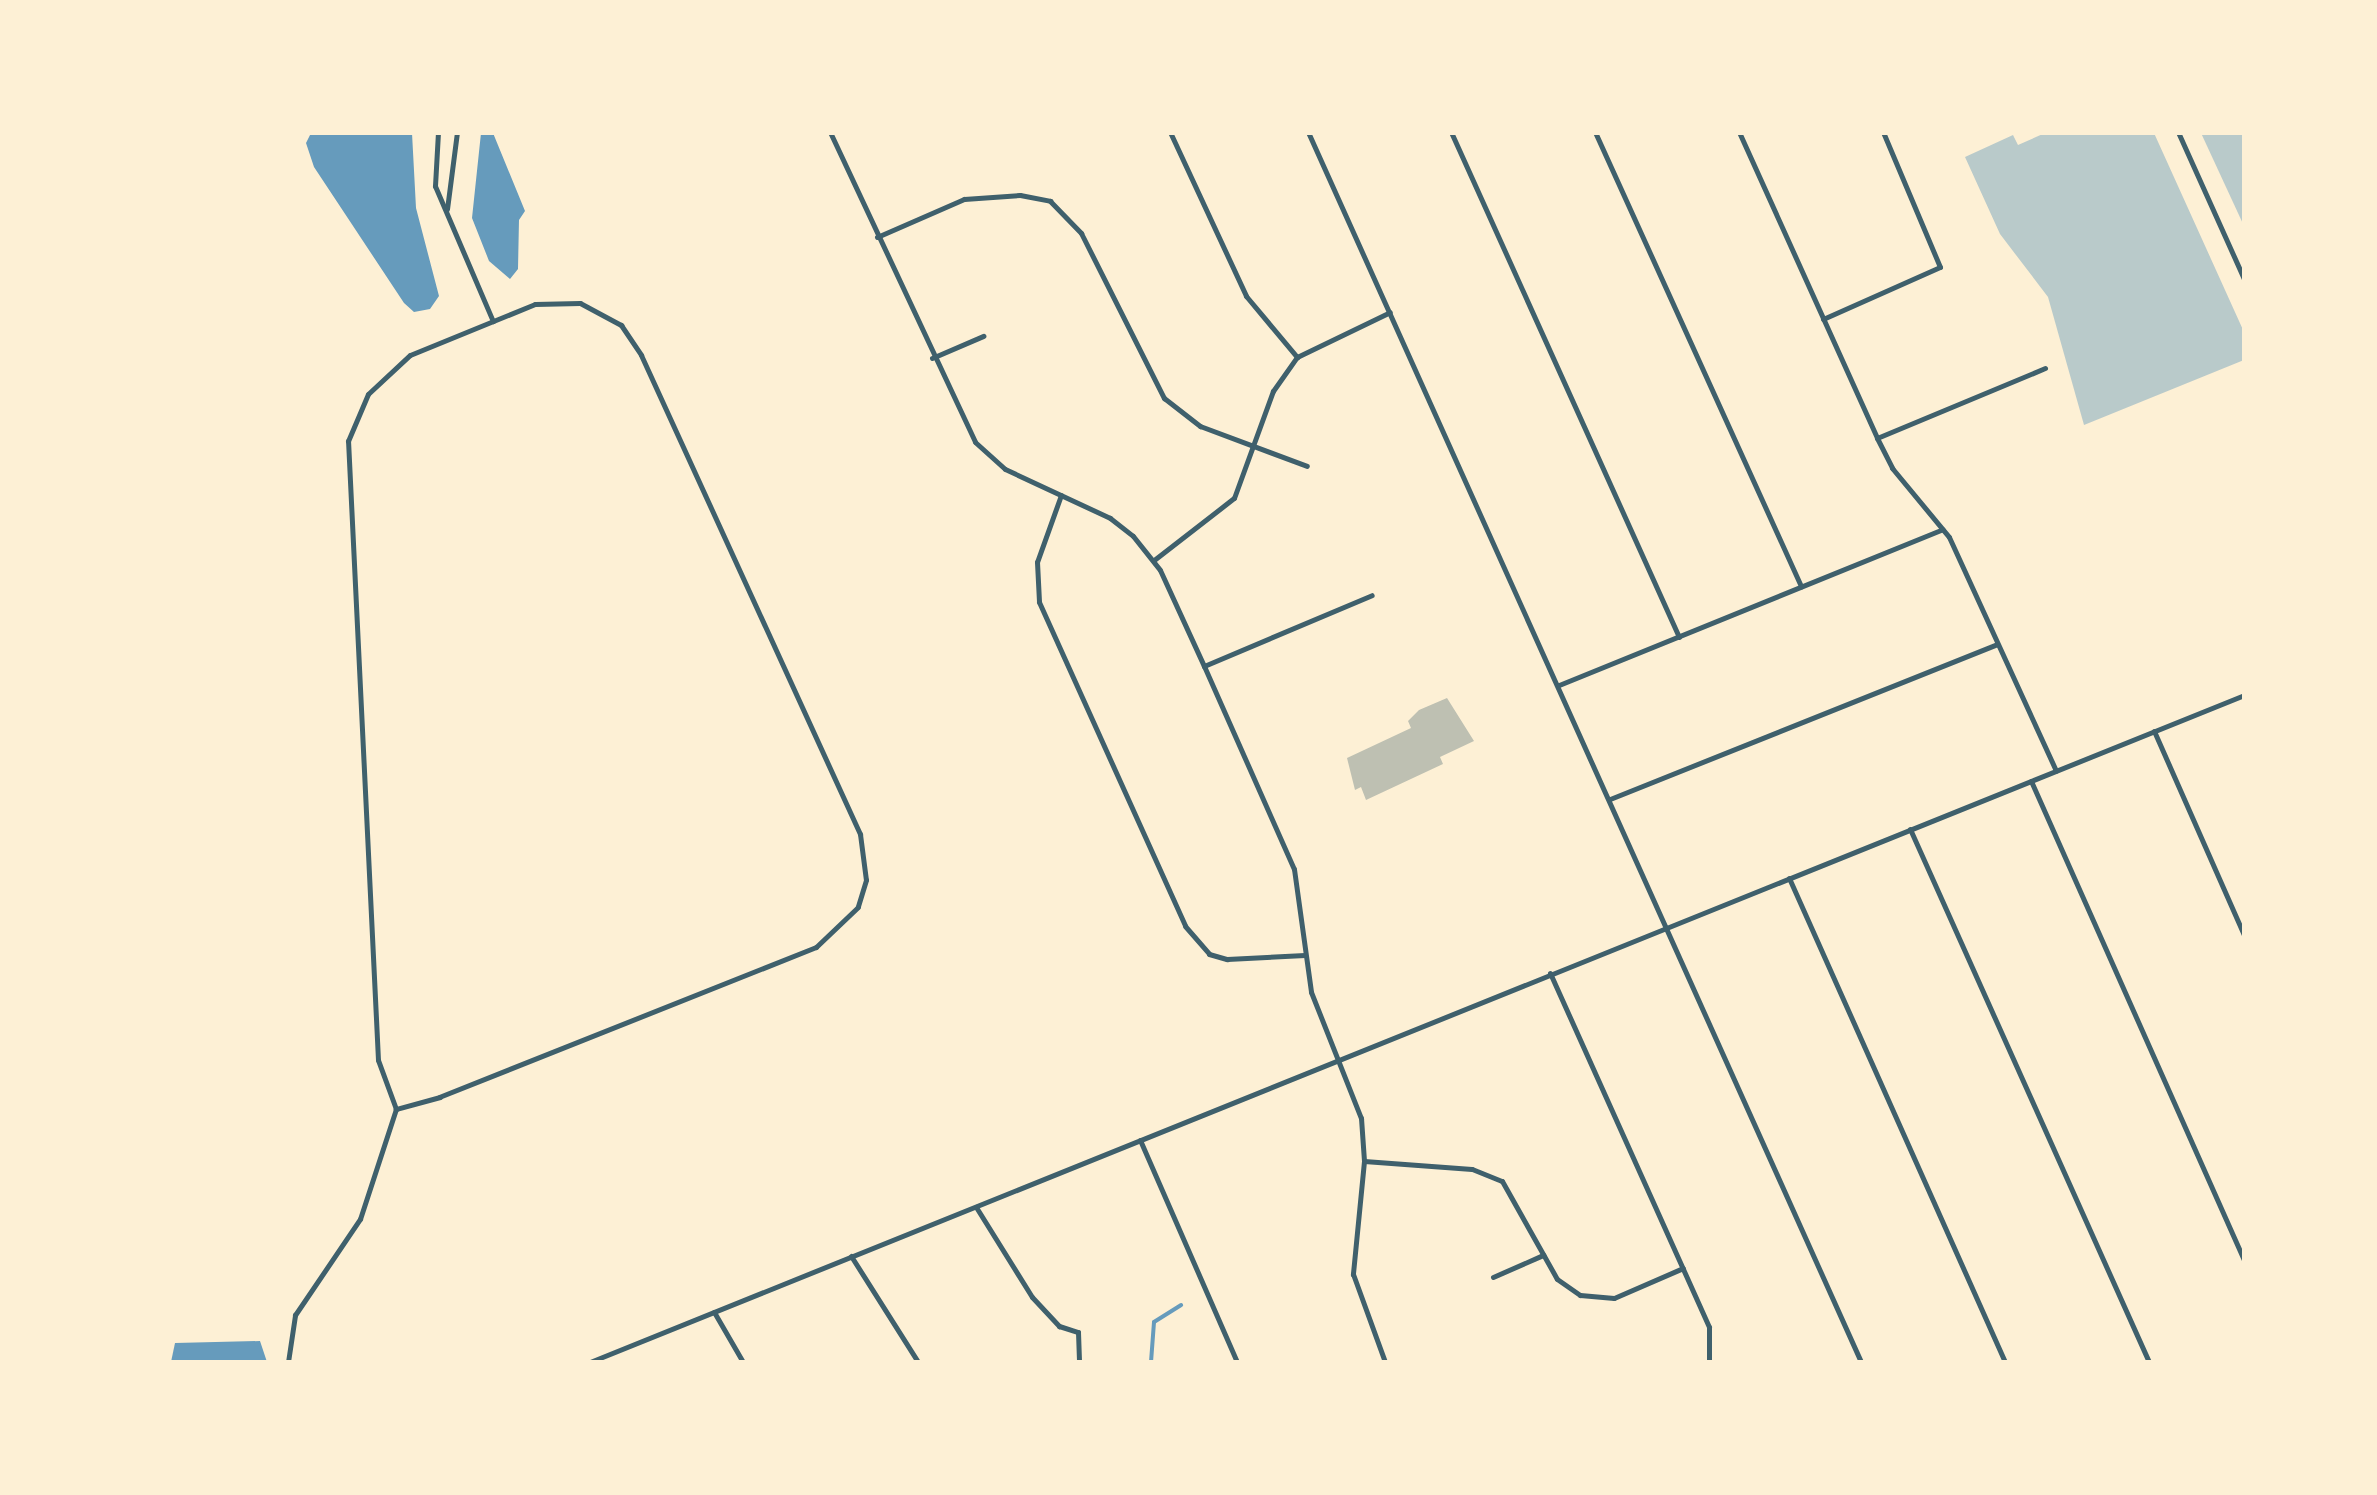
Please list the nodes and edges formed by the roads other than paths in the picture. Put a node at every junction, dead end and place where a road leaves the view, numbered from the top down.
1 (438, 132) edge
2 (458, 132) edge
3 (830, 132) edge
4 (1170, 132) edge
5 (1308, 132) edge
6 (1451, 132) edge
7 (1594, 132) edge
8 (1739, 132) edge
9 (1882, 132) edge
10 (2178, 132) edge
11 (446, 212) junction
12 (877, 237) junction
13 (2244, 279) edge
14 (1390, 312) junction
15 (1823, 319) junction
16 (493, 321) junction
17 (983, 336) dead end
18 (1297, 357) junction
19 (932, 358) junction
20 (2045, 368) dead end
21 (1877, 438) junction
22 (1254, 444) junction
23 (1307, 466) dead end
24 (1061, 494) junction
25 (1943, 529) junction
26 (1154, 560) junction
27 (1801, 587) junction
28 (1372, 595) dead end
29 (1679, 637) junction
30 (1998, 644) junction
31 (1204, 666) junction
32 (1558, 686) junction
33 (2244, 696) edge
34 (2154, 731) junction
35 (2056, 770) junction
36 (2031, 781) junction
37 (1610, 799) junction
38 (1910, 829) junction
39 (1788, 878) junction
40 (1668, 926) junction
41 (2244, 935) edge
42 (1305, 955) junction
43 (1550, 972) junction
44 (1338, 1059) junction
45 (396, 1109) junction
46 (1140, 1140) junction
47 (1364, 1161) junction
48 (976, 1206) junction
49 (1543, 1255) junction
50 (851, 1256) junction
51 (2244, 1260) edge
52 (1683, 1268) junction
53 (1493, 1277) dead end
54 (714, 1312) junction
55 (288, 1362) edge
56 (590, 1362) edge
57 (744, 1362) edge
58 (918, 1362) edge
59 (1079, 1362) edge
60 (1238, 1362) edge
61 (1385, 1362) edge
62 (1710, 1362) edge
63 (1861, 1362) edge
64 (2005, 1362) edge
65 (2148, 1362) edge

1 - 11 street
2 - 11 street
3 - 12 street
4 - 18 street
5 - 14 street
6 - 29 street
7 - 27 street
8 - 15 street
9 - 15 street
10 - 13 street
11 - 16 street
12 - 19 street
12 - 22 street
14 - 18 street
14 - 32 street
15 - 21 street
16 - 45 street
16 - 45 street
17 - 19 street
18 - 22 street
19 - 24 street
20 - 21 street
21 - 25 street
22 - 23 street
22 - 26 street
24 - 26 street
24 - 42 street
25 - 27 street
25 - 30 street
26 - 31 street
27 - 29 street
28 - 31 street
29 - 32 street
30 - 35 street
30 - 37 street
31 - 42 street
32 - 37 street
33 - 34 street
34 - 35 street
34 - 41 street
35 - 36 street
36 - 38 street
36 - 51 street
37 - 40 street
38 - 39 street
38 - 65 street
39 - 40 street
39 - 64 street
40 - 43 street
40 - 63 street
42 - 44 street
43 - 44 street
43 - 52 street
44 - 46 street
44 - 47 street
45 - 55 street
46 - 48 street
46 - 60 street
47 - 49 street
47 - 61 street
48 - 50 street
48 - 59 street
49 - 52 street
49 - 53 street
50 - 54 street
50 - 58 street
52 - 62 street
54 - 56 street
54 - 57 street

